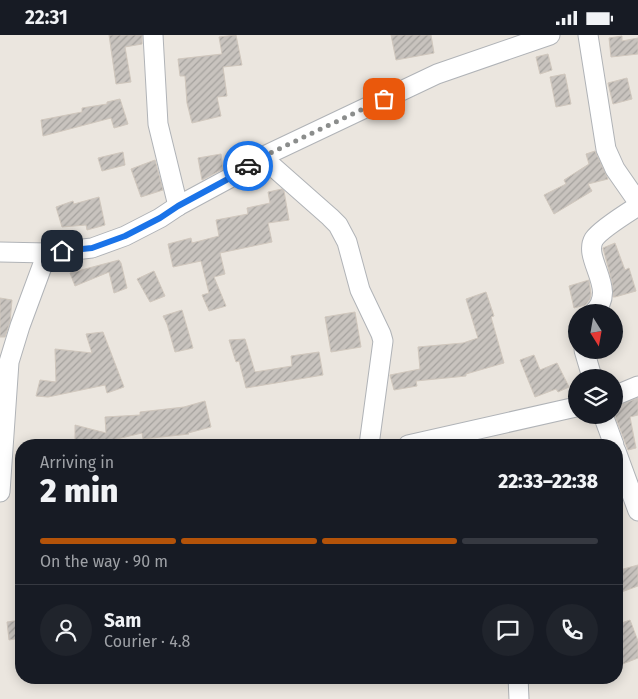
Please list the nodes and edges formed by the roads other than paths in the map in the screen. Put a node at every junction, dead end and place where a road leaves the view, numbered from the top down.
1 (153, 35) edge
2 (550, 35) edge
3 (588, 35) edge
4 (262, 157) junction
5 (638, 204) edge
6 (178, 206) junction
7 (0, 252) edge
8 (47, 253) junction
9 (599, 304) edge
10 (638, 386) edge
11 (623, 392) edge
12 (568, 409) edge
13 (606, 424) edge
14 (370, 439) edge
15 (435, 439) edge
16 (612, 439) edge
17 (623, 470) edge
18 (0, 492) edge
19 (638, 511) edge
20 (518, 684) edge
21 (519, 699) edge

1 - 6 street
2 - 4 street
3 - 5 street
4 - 6 street
4 - 14 street
5 - 9 street
6 - 8 street
7 - 8 street
8 - 18 street
10 - 11 street
12 - 15 street
13 - 16 street
17 - 19 street
20 - 21 street

